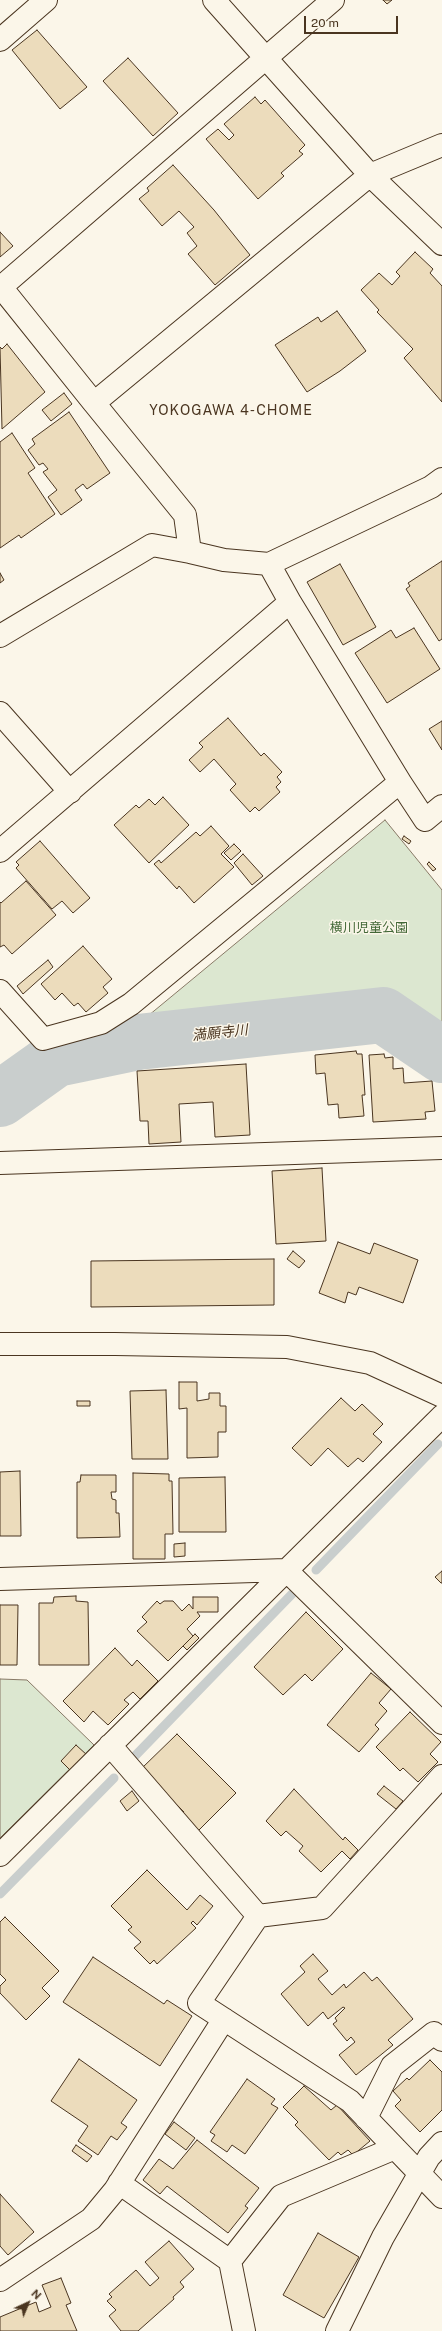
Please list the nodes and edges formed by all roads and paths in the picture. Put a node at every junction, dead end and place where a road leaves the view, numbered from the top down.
1 (46, 0) edge
2 (214, 0) edge
3 (333, 0) edge
4 (0, 40) edge
5 (266, 58) junction
6 (442, 145) edge
7 (370, 175) junction
8 (442, 244) edge
9 (0, 288) edge
10 (94, 403) junction
11 (442, 479) edge
12 (190, 552) junction
13 (269, 564) junction
14 (290, 602) junction
15 (0, 636) edge
16 (0, 714) edge
17 (400, 782) junction
18 (70, 792) junction
19 (442, 806) edge
20 (0, 851) edge
21 (0, 990) edge
22 (442, 1148) edge
23 (0, 1163) edge
24 (0, 1344) edge
25 (442, 1396) edge
26 (442, 1416) edge
27 (286, 1570) junction
28 (0, 1579) edge
29 (442, 1722) edge
30 (110, 1745) junction
31 (442, 1776) edge
32 (0, 1855) edge
33 (258, 1916) junction
34 (224, 2019) junction
35 (442, 2040) edge
36 (366, 2118) junction
37 (442, 2143) edge
38 (395, 2148) junction
39 (419, 2175) junction
40 (119, 2183) junction
41 (442, 2197) edge
42 (230, 2261) junction
43 (0, 2280) edge
44 (244, 2331) edge
45 (337, 2331) edge

1 - 4 street
2 - 5 street
3 - 5 street
5 - 7 street
5 - 9 street
6 - 7 street
7 - 8 street
7 - 10 street
9 - 10 street
10 - 12 street
11 - 13 street
12 - 13 street
12 - 15 street
13 - 14 street
14 - 17 street
14 - 18 street
16 - 18 street
17 - 19 street
17 - 21 street
18 - 20 street
22 - 23 street
24 - 25 street
26 - 27 street
27 - 28 street
27 - 29 street
27 - 30 street
30 - 32 street
30 - 33 street
31 - 33 street
33 - 34 street
34 - 36 street
34 - 40 street
35 - 36 street
36 - 38 street
37 - 39 street
38 - 39 street
38 - 42 street
39 - 41 street
39 - 45 street
40 - 42 street
40 - 43 street
42 - 44 street

